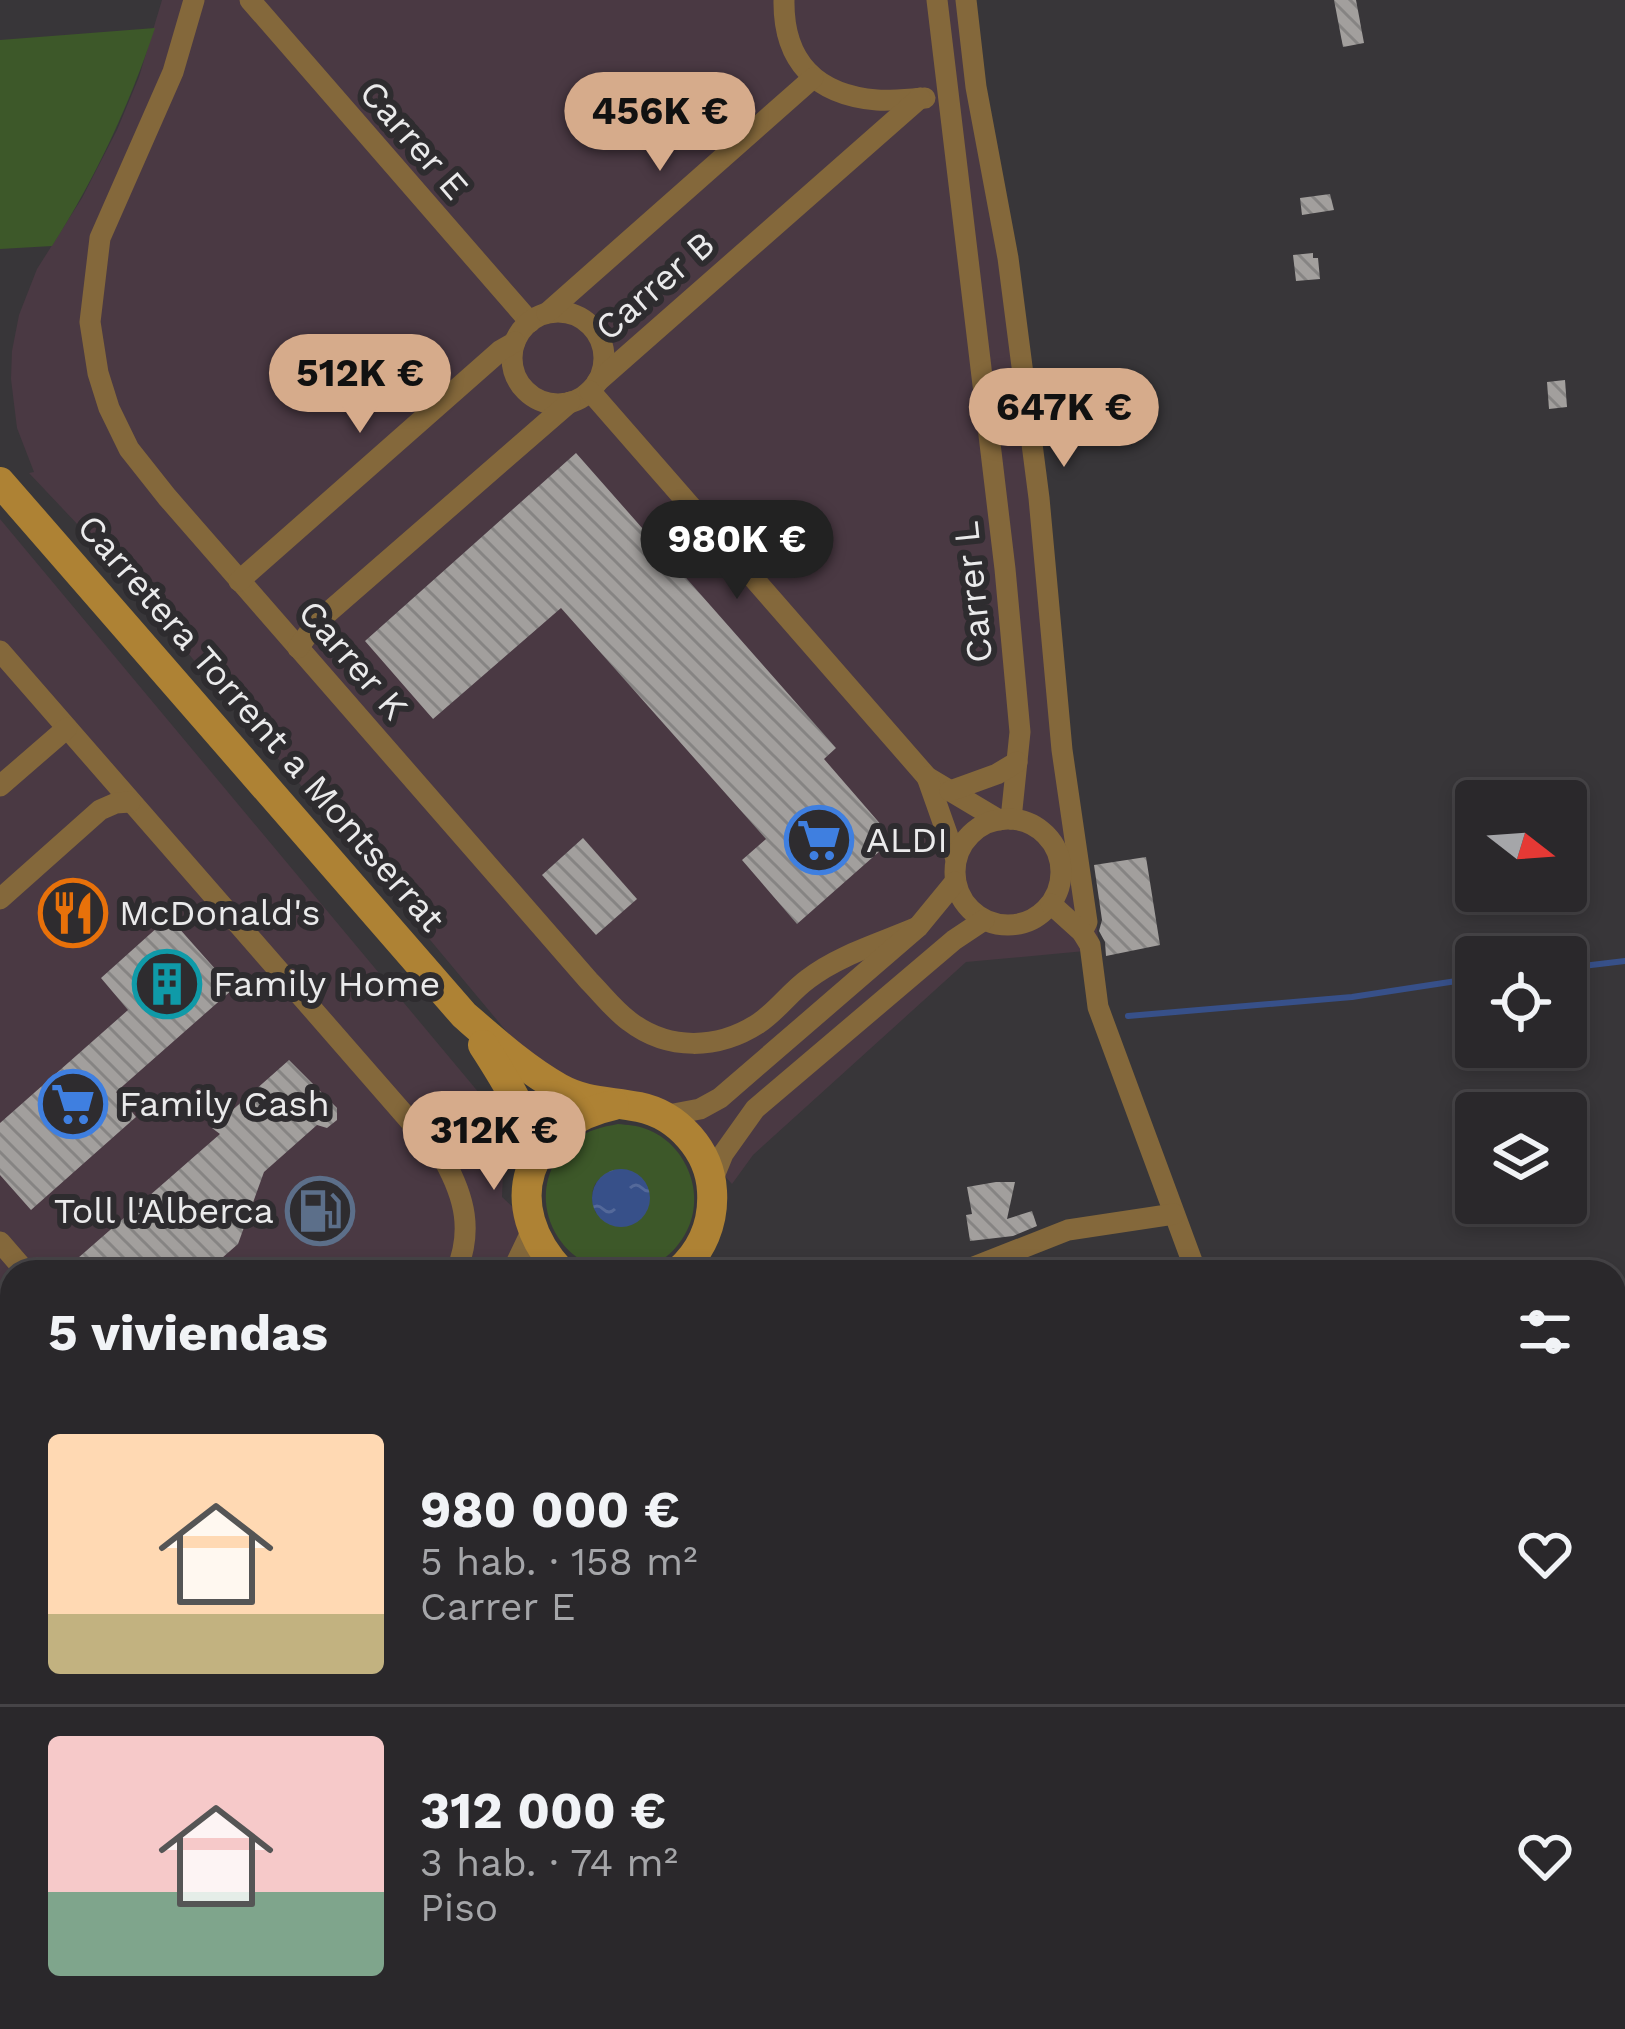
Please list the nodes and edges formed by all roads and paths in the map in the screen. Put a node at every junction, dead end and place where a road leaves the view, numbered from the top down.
1 (194, 0) edge
2 (250, 0) edge
3 (784, 0) edge
4 (937, 0) edge
5 (965, 0) edge
6 (813, 78) junction
7 (920, 98) junction
8 (949, 98) junction
9 (538, 318) junction
10 (515, 342) junction
11 (586, 392) junction
12 (0, 482) edge
13 (239, 581) junction
14 (298, 648) junction
15 (0, 651) edge
16 (67, 728) junction
17 (1017, 762) junction
18 (927, 776) junction
19 (0, 786) edge
20 (950, 790) junction
21 (130, 802) junction
22 (1005, 819) junction
23 (956, 859) junction
24 (955, 882) junction
25 (0, 899) edge
26 (1051, 904) junction
27 (984, 920) junction
28 (918, 927) junction
29 (1082, 932) junction
30 (464, 1015) junction
31 (614, 1105) junction
32 (663, 1116) junction
33 (535, 1160) junction
34 (712, 1180) junction
35 (1174, 1214) junction
36 (532, 1230) junction
37 (708, 1231) junction
38 (461, 1260) edge
39 (518, 1260) edge
40 (550, 1260) edge
41 (689, 1260) edge
42 (714, 1260) edge
43 (992, 1260) edge
44 (1191, 1260) edge

1 - 13 street, Carrer K
2 - 9 street, Carrer E
3 - 6 street
4 - 8 street, Carrer L
5 - 29 street
6 - 7 street
6 - 9 street, Carrer B
7 - 8 street
7 - 11 street, Carrer B
8 - 17 street, Carrer L
9 - 10 street
9 - 11 street
10 - 11 street
10 - 13 street
11 - 14 street, Carrer B
11 - 18 street
12 - 30 main road, Carretera Torrent a Montserrat
13 - 14 street, Carrer K
14 - 28 street, Carrer K
15 - 16 street
16 - 19 street
16 - 21 street
17 - 20 street
17 - 22 street, Carrer L
18 - 20 street
18 - 23 street
20 - 22 street
21 - 25 street
21 - 38 street
22 - 23 street
22 - 26 street
23 - 24 street
24 - 27 street
24 - 28 street
26 - 27 street
26 - 29 street
27 - 34 street
28 - 32 street
29 - 35 street
30 - 31 main road
30 - 33 main road
31 - 32 main road
31 - 33 main road
32 - 34 main road
33 - 36 main road
34 - 37 main road
35 - 43 street
35 - 44 street
36 - 39 street
36 - 40 main road
37 - 41 main road
37 - 42 main road

